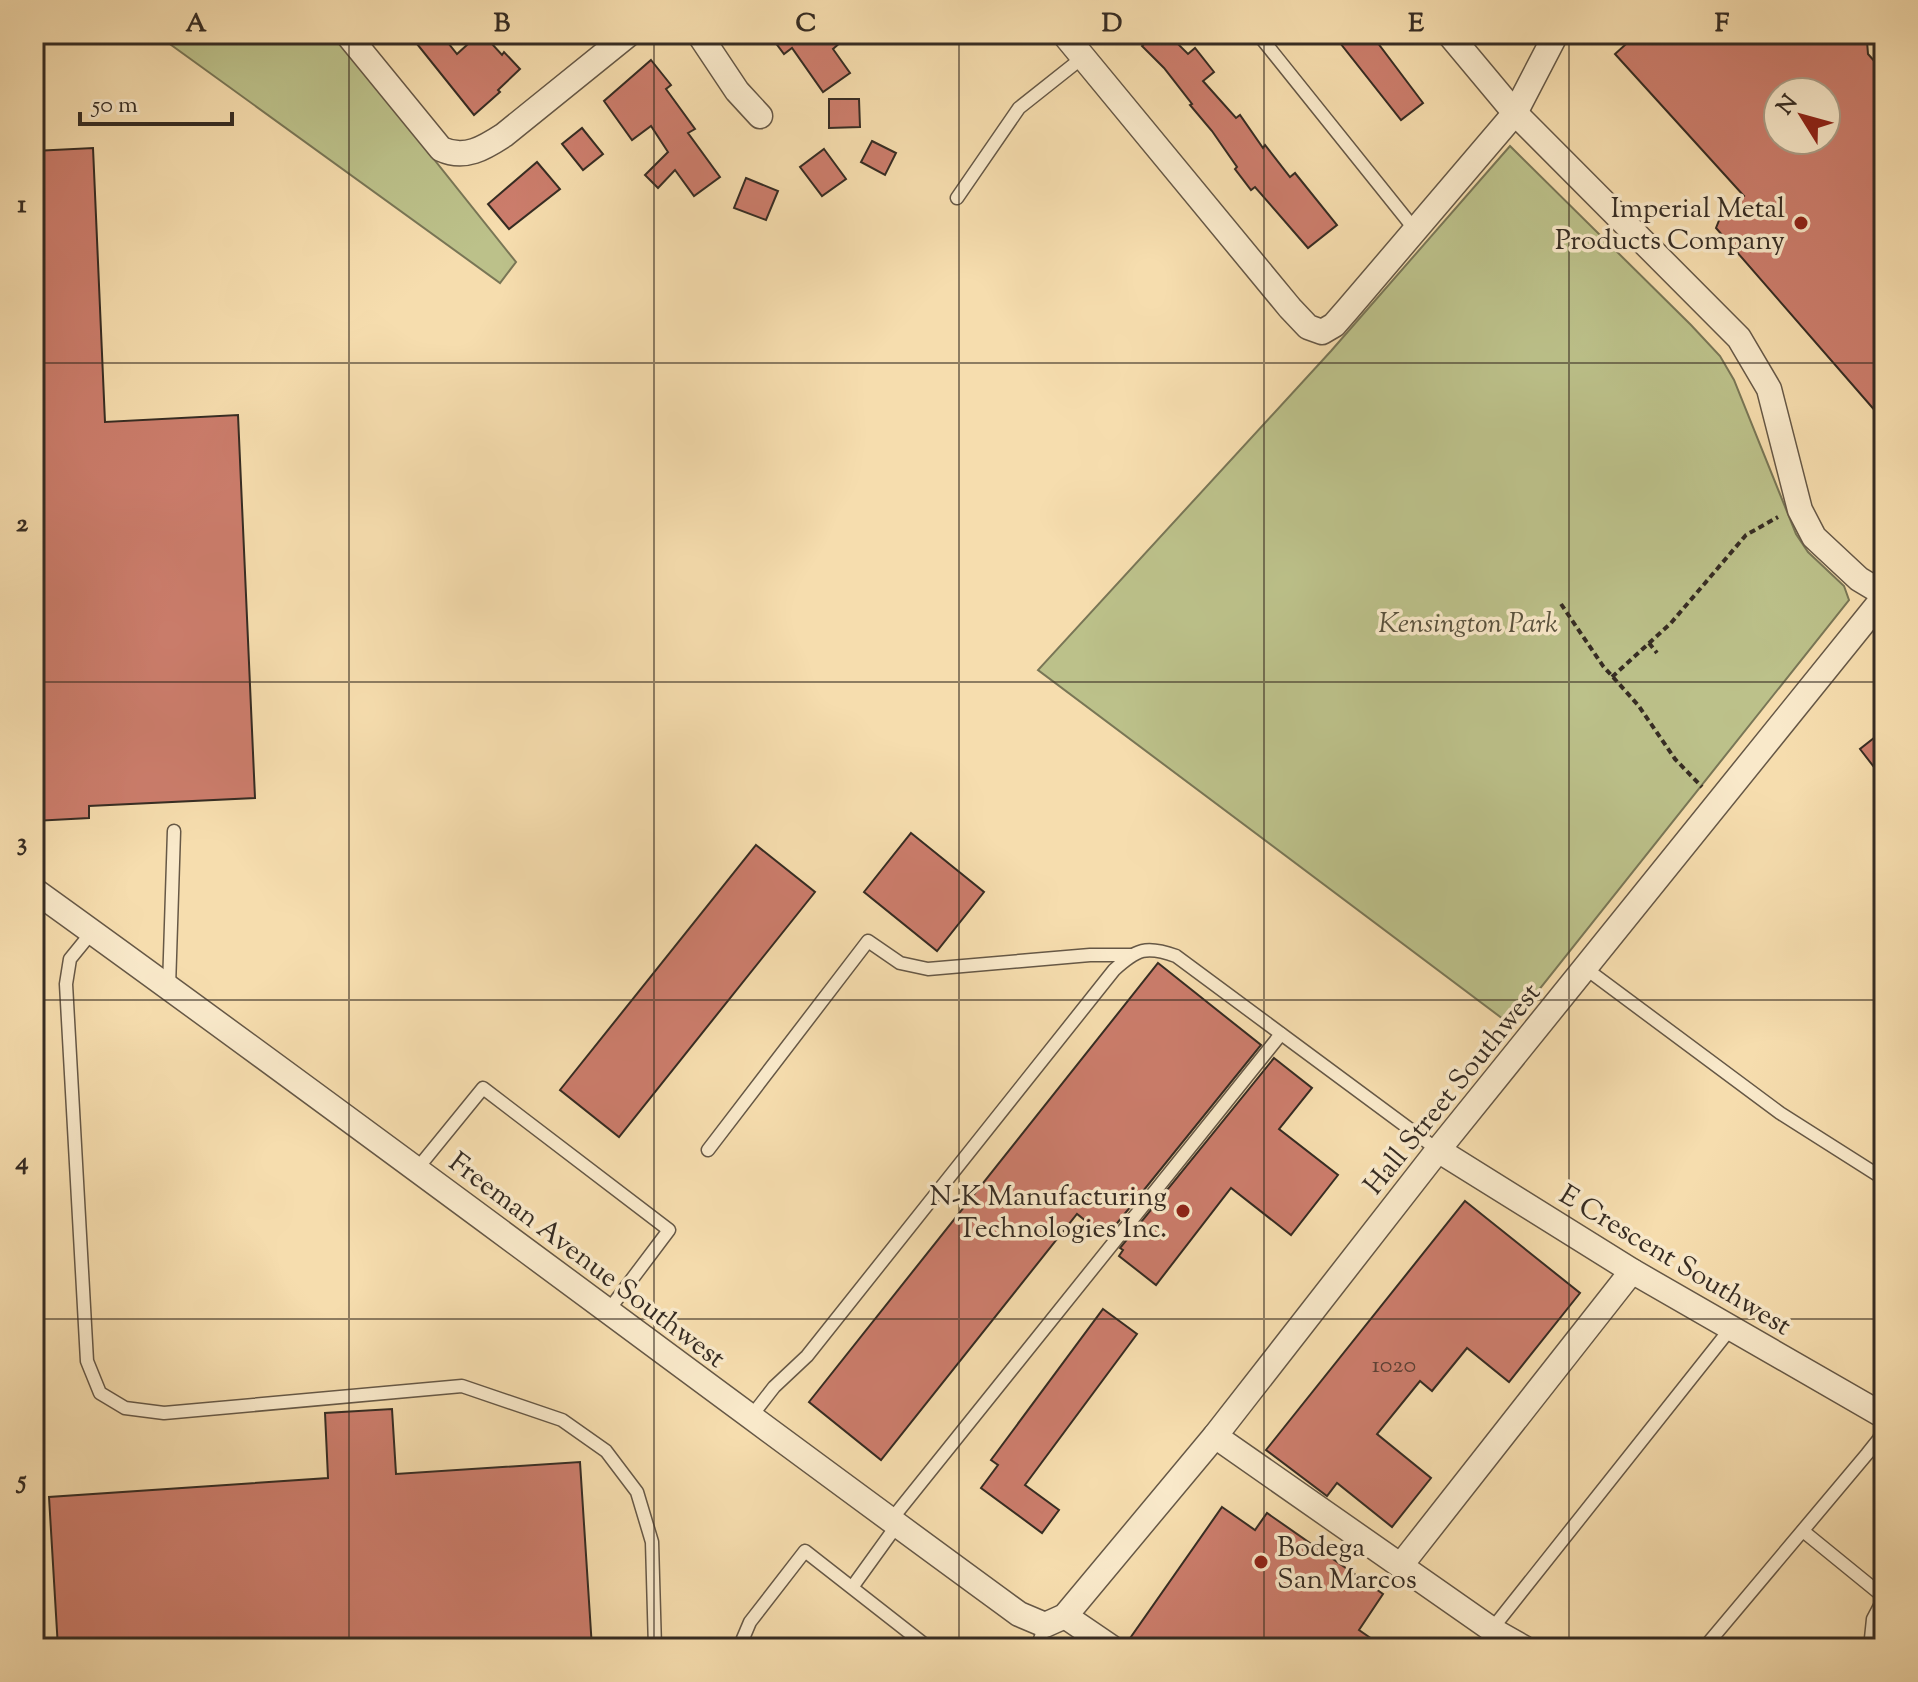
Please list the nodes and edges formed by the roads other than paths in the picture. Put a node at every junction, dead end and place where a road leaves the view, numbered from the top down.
1 (347, 34) edge
2 (629, 34) edge
3 (699, 34) edge
4 (1064, 34) edge
5 (1258, 34) edge
6 (1449, 34) edge
7 (1556, 34) edge
8 (1082, 58) junction
9 (1515, 113) junction
10 (760, 116) dead end
11 (957, 198) dead end
12 (1416, 231) junction
13 (1884, 596) edge
14 (174, 831) dead end
15 (34, 890) edge
16 (92, 932) junction
17 (1131, 955) junction
18 (1585, 968) junction
19 (169, 987) junction
20 (1281, 1034) junction
21 (708, 1150) dead end
22 (1438, 1150) junction
23 (417, 1169) junction
24 (1884, 1179) edge
25 (1632, 1271) junction
26 (608, 1311) junction
27 (1731, 1328) junction
28 (1884, 1416) edge
29 (750, 1418) junction
30 (1884, 1424) edge
31 (1215, 1436) junction
32 (894, 1523) junction
33 (1803, 1531) junction
34 (1401, 1565) junction
35 (853, 1586) junction
36 (1884, 1597) edge
37 (1055, 1620) junction
38 (1492, 1629) junction
39 (655, 1648) edge
40 (739, 1648) edge
41 (929, 1648) edge
42 (1037, 1648) edge
43 (1112, 1648) edge
44 (1524, 1648) edge
45 (1704, 1648) edge
46 (1870, 1648) edge

1 - 2 street
3 - 10 street
4 - 8 street
5 - 12 lane
6 - 9 street
7 - 9 street
8 - 11 lane
8 - 12 street
9 - 12 street
9 - 13 street
13 - 18 street, Hall Street Southwest
14 - 19 lane
15 - 16 street, Freeman Avenue Southwest
16 - 19 street, Freeman Avenue Southwest
16 - 39 lane
17 - 20 lane
17 - 21 lane
17 - 29 lane
18 - 22 street, Hall Street Southwest
18 - 24 lane
19 - 23 street, Freeman Avenue Southwest
20 - 22 lane
20 - 32 lane
22 - 25 street, E Crescent Southwest
22 - 31 street, Hall Street Southwest
23 - 26 street, Freeman Avenue Southwest
23 - 26 lane
25 - 27 street, E Crescent Southwest
25 - 34 street
26 - 29 street, Freeman Avenue Southwest
27 - 28 street, E Crescent Southwest
27 - 38 lane
29 - 32 street, Freeman Avenue Southwest
30 - 33 lane
31 - 34 street
31 - 37 street, Hall Street Southwest
32 - 35 lane
32 - 37 street, Freeman Avenue Southwest
33 - 36 lane
33 - 45 lane
34 - 38 street
35 - 40 lane
35 - 41 lane
36 - 46 lane
37 - 42 lane
37 - 43 street, Freeman Avenue Southwest
38 - 44 street

